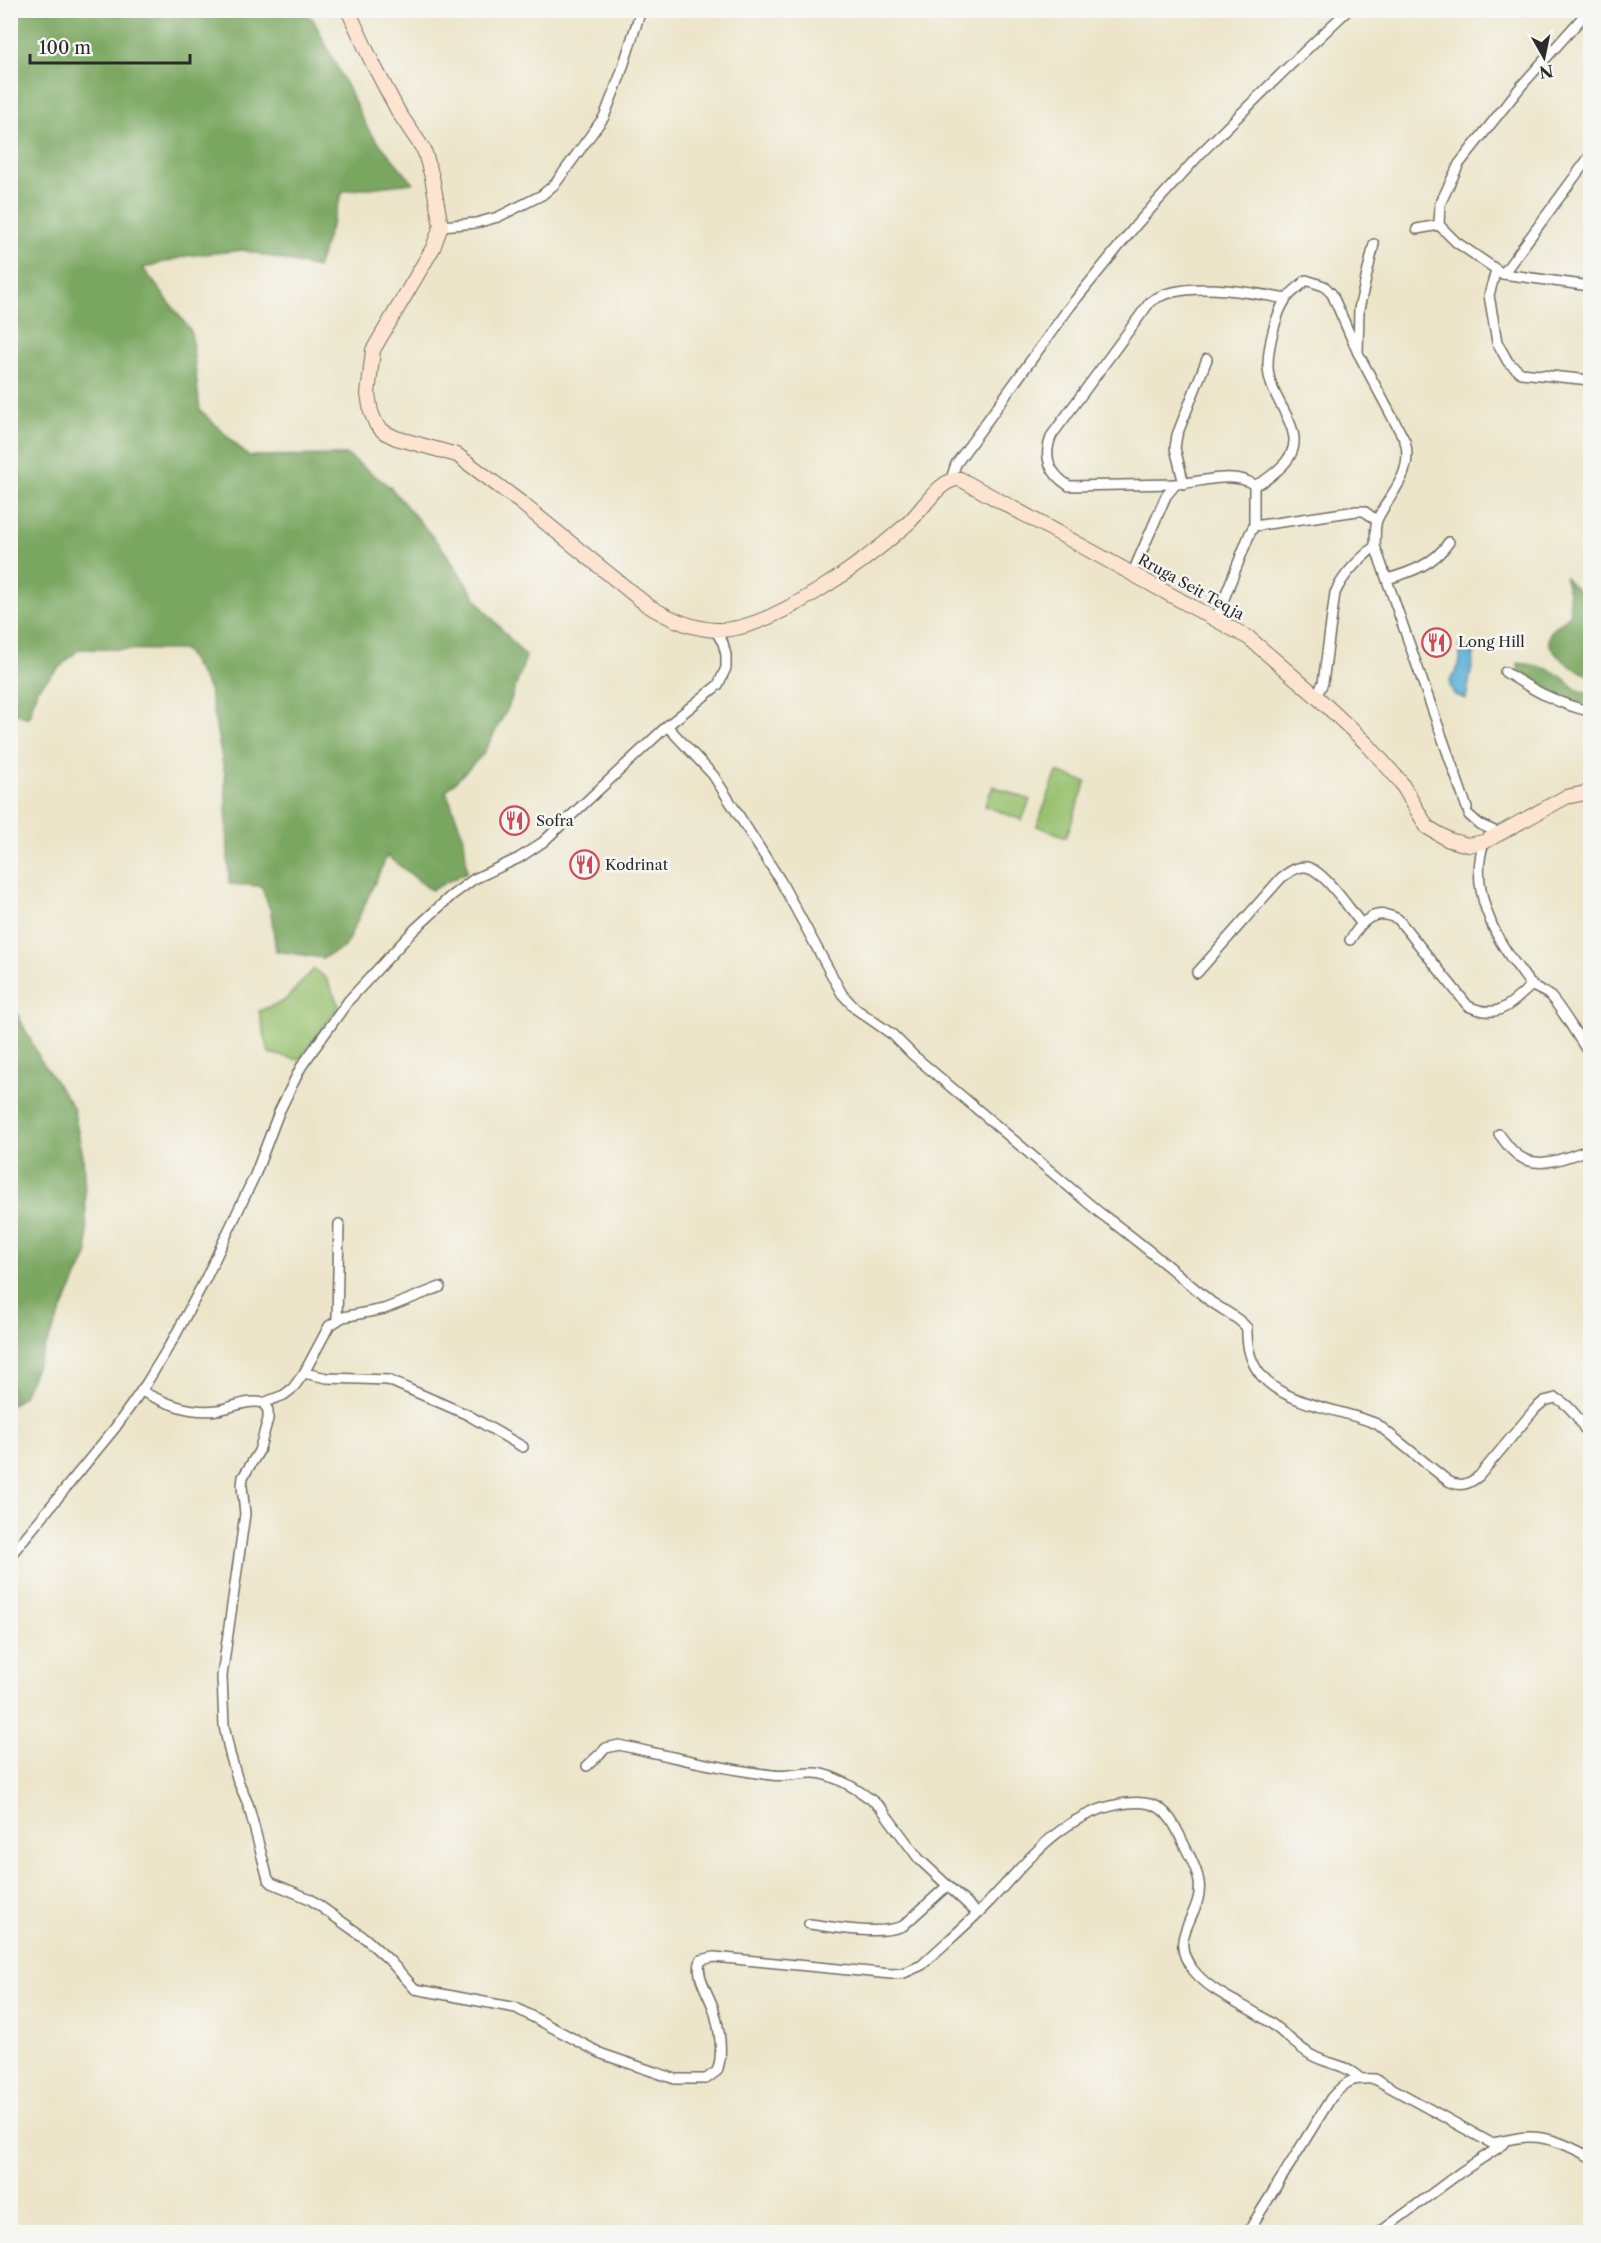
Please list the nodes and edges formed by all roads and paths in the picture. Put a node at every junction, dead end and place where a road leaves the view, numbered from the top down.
1 (348, 10) edge
2 (641, 10) edge
3 (1348, 10) edge
4 (1588, 10) edge
5 (1590, 156) edge
6 (1438, 225) junction
7 (441, 226) junction
8 (1418, 228) dead end
9 (1374, 244) dead end
10 (1499, 272) junction
11 (1590, 286) edge
12 (1286, 299) junction
13 (1358, 353) junction
14 (1207, 359) dead end
15 (1590, 380) edge
16 (951, 479) junction
17 (1180, 484) junction
18 (1254, 485) junction
19 (1376, 520) junction
20 (1254, 526) junction
21 (1449, 542) dead end
22 (1375, 546) junction
23 (1136, 566) dead end
24 (1387, 579) junction
25 (1216, 619) junction
26 (715, 630) junction
27 (1505, 672) dead end
28 (1316, 696) junction
29 (1590, 711) edge
30 (667, 726) junction
31 (1590, 792) edge
32 (1499, 833) junction
33 (1484, 842) junction
34 (1361, 923) junction
35 (1350, 940) dead end
36 (1197, 973) dead end
37 (1532, 985) junction
38 (1590, 1055) edge
39 (1499, 1134) dead end
40 (1590, 1149) edge
41 (339, 1224) dead end
42 (440, 1287) dead end
43 (338, 1320) junction
44 (304, 1373) junction
45 (141, 1391) junction
46 (263, 1403) junction
47 (1590, 1439) edge
48 (523, 1447) dead end
49 (10, 1556) edge
50 (587, 1766) dead end
51 (947, 1886) junction
52 (977, 1913) junction
53 (809, 1924) dead end
54 (1360, 2078) junction
55 (1506, 2142) junction
56 (1590, 2157) edge
57 (1248, 2232) edge
58 (1380, 2232) edge

1 - 7 main road
2 - 7 street
3 - 16 street
4 - 6 street
5 - 10 street
6 - 8 street
6 - 10 street
7 - 26 main road
9 - 13 street
10 - 11 street
10 - 15 street
12 - 13 street
12 - 17 street
12 - 18 street
13 - 19 street
14 - 17 street
16 - 25 main road, Rruga Seit Teqja
16 - 26 main road
17 - 18 street
17 - 23 street
18 - 20 street
19 - 20 street
19 - 22 street
20 - 25 street
21 - 24 street
22 - 24 street
22 - 28 street
24 - 32 street
25 - 28 main road, Rruga Seit Teqja
26 - 30 street
27 - 29 street
28 - 33 main road, Rruga Seit Teqja
30 - 45 street
30 - 47 street
31 - 32 main road
32 - 33 main road
33 - 37 street
34 - 35 street
34 - 36 street
34 - 37 street
37 - 38 street
39 - 40 street
41 - 43 street
42 - 43 street
43 - 44 street
44 - 46 street
44 - 48 street
45 - 46 street
45 - 49 street
46 - 52 street
50 - 51 street
51 - 52 street
51 - 53 street
52 - 54 street
54 - 55 street
54 - 57 street
55 - 56 street
55 - 58 street

